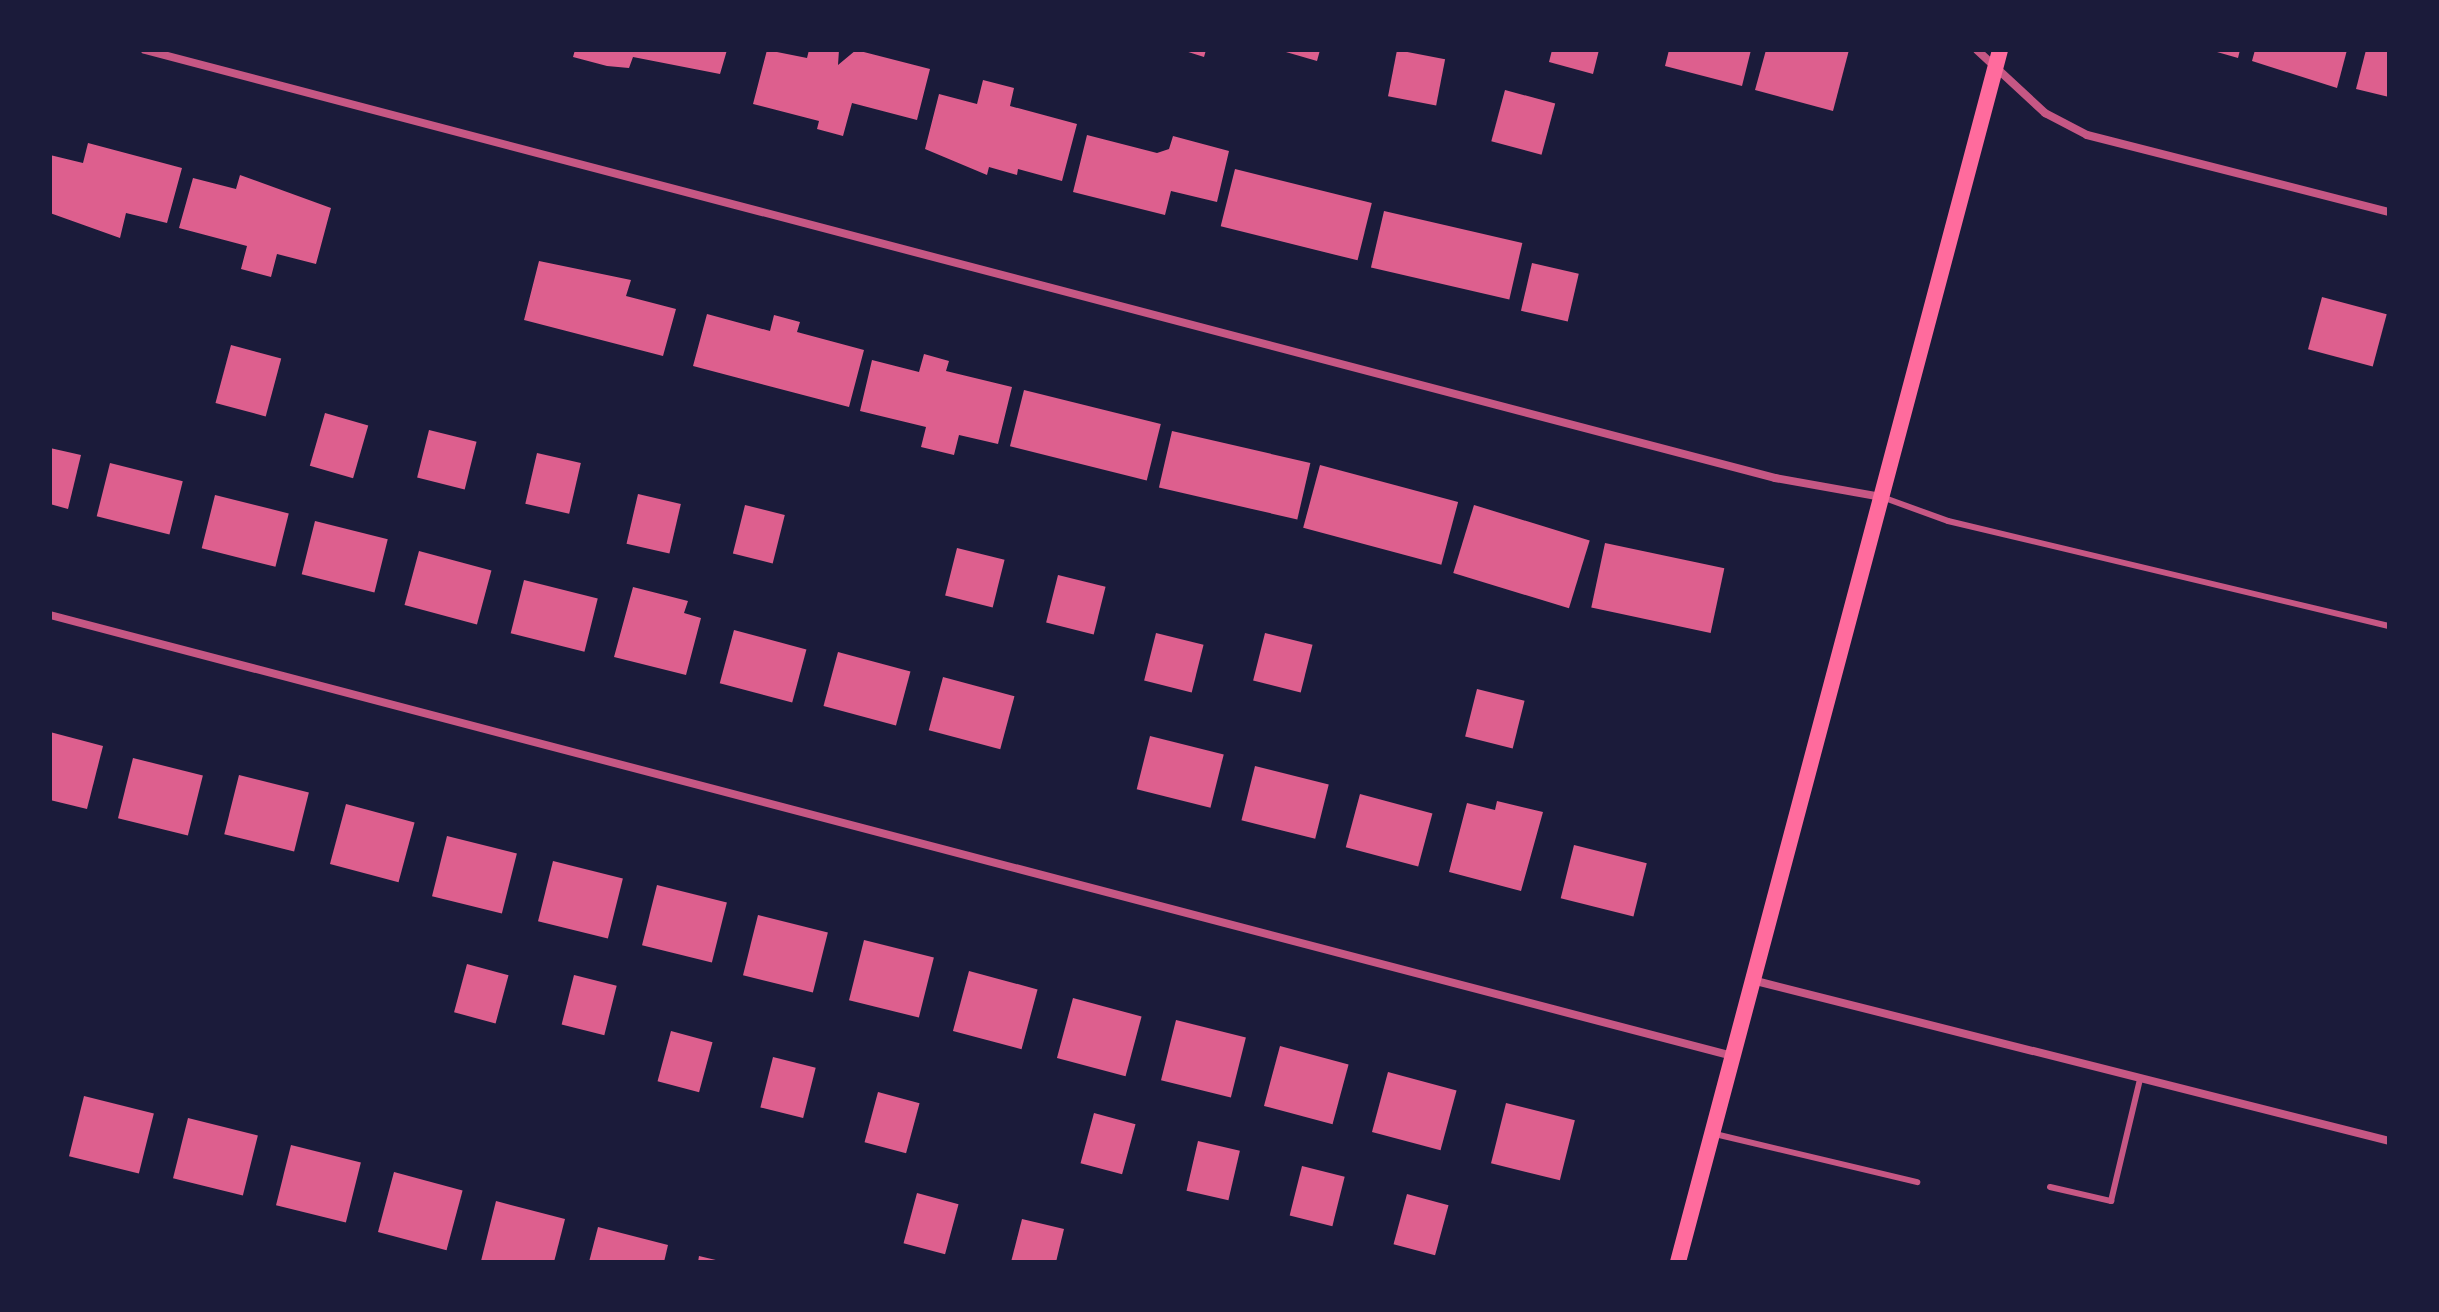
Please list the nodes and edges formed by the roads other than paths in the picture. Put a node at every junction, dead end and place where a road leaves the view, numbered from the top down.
1 (145, 50) edge
2 (1977, 50) edge
3 (2000, 50) edge
4 (1994, 71) junction
5 (2389, 212) edge
6 (1882, 497) junction
7 (50, 615) edge
8 (2389, 626) edge
9 (1751, 980) junction
10 (1732, 1056) junction
11 (2140, 1079) junction
12 (1712, 1133) junction
13 (2389, 1141) edge
14 (1917, 1182) dead end
15 (2050, 1187) dead end
16 (1678, 1262) edge

1 - 6 street
2 - 4 street
3 - 4 main road
4 - 5 street
4 - 6 main road
6 - 8 lane
6 - 9 main road
7 - 10 street
9 - 10 main road
9 - 11 street
10 - 12 main road
11 - 13 street
11 - 15 lane
12 - 14 lane
12 - 16 main road

